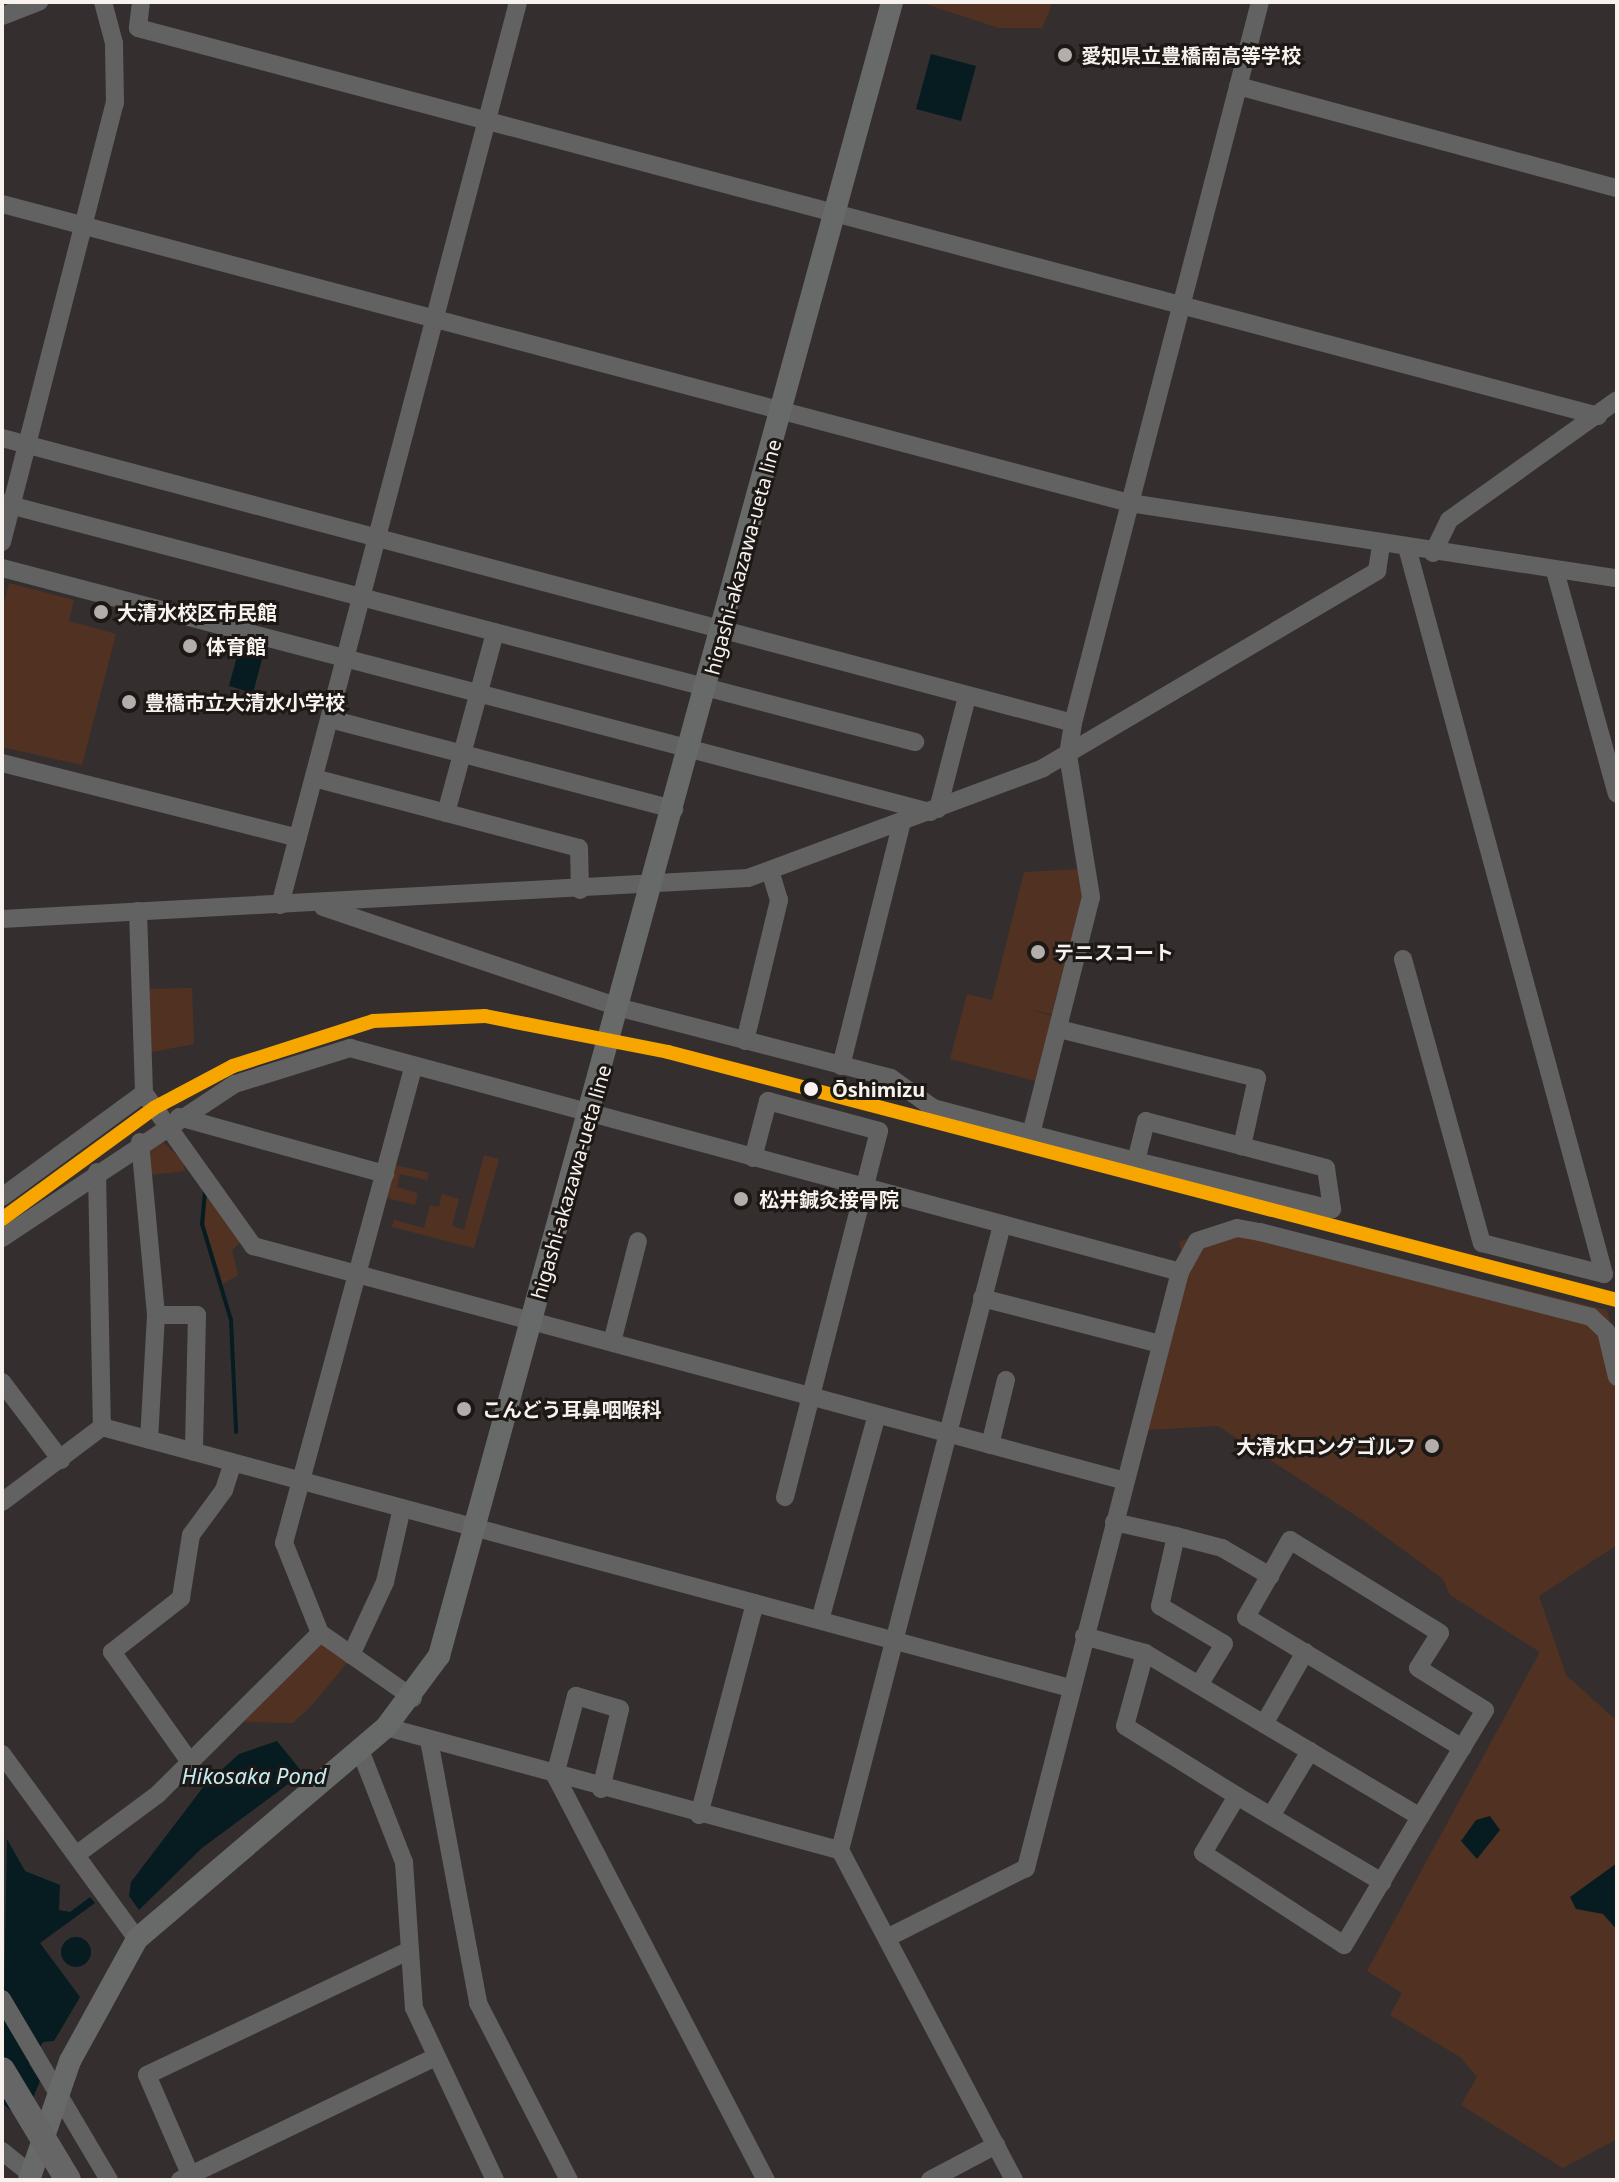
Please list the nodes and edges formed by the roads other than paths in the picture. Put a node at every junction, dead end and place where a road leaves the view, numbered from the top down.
1 (39, 2) edge
2 (103, 2) edge
3 (141, 2) edge
4 (518, 2) edge
5 (1260, 2) edge
6 (888, 3) edge
7 (2, 16) edge
8 (1238, 86) junction
9 (486, 119) junction
10 (1617, 188) edge
11 (2, 204) edge
12 (834, 211) junction
13 (87, 226) junction
14 (1183, 304) junction
15 (434, 319) junction
16 (1617, 400) edge
17 (781, 411) junction
18 (1598, 416) junction
19 (2, 438) edge
20 (28, 445) junction
21 (1130, 503) junction
22 (6, 504) edge
23 (378, 537) junction
24 (2, 542) edge
25 (1381, 547) junction
26 (1408, 551) junction
27 (1433, 553) junction
28 (2, 568) edge
29 (1555, 571) junction
30 (1617, 578) edge
31 (363, 598) junction
32 (723, 630) junction
33 (495, 633) junction
34 (346, 658) junction
35 (708, 689) junction
36 (478, 692) junction
37 (967, 697) junction
38 (330, 719) junction
39 (1073, 723) junction
40 (915, 742) dead end
41 (691, 750) junction
42 (461, 752) junction
43 (1068, 755) junction
44 (2, 763) edge
45 (314, 778) junction
46 (1616, 784) edge
47 (674, 809) junction
48 (934, 811) junction
49 (446, 813) junction
50 (902, 822) junction
51 (298, 838) junction
52 (770, 870) junction
53 (653, 884) junction
54 (580, 890) junction
55 (312, 904) junction
56 (280, 905) junction
57 (138, 911) junction
58 (2, 919) edge
59 (1403, 959) dead end
60 (621, 1008) junction
61 (1059, 1029) junction
62 (745, 1041) junction
63 (414, 1066) junction
64 (841, 1066) junction
65 (144, 1093) junction
66 (590, 1113) junction
67 (179, 1117) junction
68 (163, 1127) junction
69 (1031, 1134) junction
70 (140, 1142) junction
71 (1242, 1146) junction
72 (753, 1158) junction
73 (1136, 1161) junction
74 (97, 1172) junction
75 (385, 1174) junction
76 (865, 1188) junction
77 (2, 1197) edge
78 (1002, 1225) junction
79 (2, 1238) edge
80 (638, 1241) dead end
81 (1180, 1272) junction
82 (357, 1274) junction
83 (982, 1298) junction
84 (156, 1315) junction
85 (532, 1320) junction
86 (612, 1342) junction
87 (1160, 1344) junction
88 (1617, 1377) edge
89 (1006, 1380) dead end
90 (2, 1382) edge
91 (811, 1397) junction
92 (877, 1415) junction
93 (102, 1427) junction
94 (946, 1434) junction
95 (149, 1440) junction
96 (990, 1445) junction
97 (194, 1452) junction
98 (61, 1460) junction
99 (233, 1463) junction
100 (301, 1481) junction
101 (1125, 1481) junction
102 (785, 1497) dead end
103 (2, 1502) edge
104 (402, 1508) junction
105 (1114, 1522) junction
106 (477, 1527) junction
107 (1176, 1536) junction
108 (1270, 1576) junction
109 (755, 1603) junction
110 (820, 1620) junction
111 (320, 1633) junction
112 (1084, 1636) junction
113 (891, 1640) junction
114 (1305, 1652) junction
115 (1145, 1653) junction
116 (351, 1655) junction
117 (1199, 1685) junction
118 (1070, 1688) junction
119 (413, 1698) junction
120 (1264, 1724) junction
121 (386, 1727) junction
122 (429, 1740) junction
123 (1462, 1748) junction
124 (360, 1750) junction
125 (1310, 1751) junction
126 (2, 1754) edge
127 (190, 1762) junction
128 (555, 1775) junction
129 (601, 1789) junction
130 (1237, 1796) junction
131 (699, 1815) junction
132 (1271, 1816) junction
133 (1420, 1817) junction
134 (840, 1850) junction
135 (76, 1855) junction
136 (1382, 1882) junction
137 (887, 1938) junction
138 (137, 1939) junction
139 (406, 1952) junction
140 (2, 1999) edge
141 (436, 2057) junction
142 (2, 2070) edge
143 (59, 2087) junction
144 (996, 2145) junction
145 (2, 2151) edge
146 (107, 2176) edge
147 (29, 2177) edge
148 (185, 2177) edge
149 (68, 2180) edge
150 (495, 2180) edge
151 (569, 2180) edge
152 (766, 2180) edge
153 (930, 2180) edge
154 (1014, 2180) edge

1 - 7 street
2 - 13 street
3 - 9 street
4 - 9 street
5 - 8 street
6 - 12 main road, higashi-akazawa-ueta line
8 - 10 street
8 - 14 street
9 - 12 street
9 - 15 street
11 - 13 street
12 - 14 street
12 - 17 main road, higashi-akazawa-ueta line
13 - 15 street
13 - 20 street
14 - 18 street
14 - 21 street
15 - 17 street
15 - 23 street
16 - 18 street
17 - 21 street
17 - 32 main road, higashi-akazawa-ueta line
18 - 27 street
19 - 20 street
20 - 22 street
20 - 23 street
21 - 25 street
21 - 39 street
22 - 24 street
22 - 31 street
23 - 31 street
23 - 32 street
25 - 26 street
25 - 43 street
26 - 27 street
26 - 59 street
27 - 29 street
28 - 34 street
29 - 30 street
29 - 46 street
31 - 33 street
31 - 34 street
32 - 35 main road, higashi-akazawa-ueta line
32 - 37 street
33 - 35 street
33 - 36 street
34 - 36 street
34 - 38 street
35 - 40 street
35 - 41 main road, higashi-akazawa-ueta line
36 - 41 street
36 - 42 street
37 - 39 street
37 - 48 street
38 - 42 street
38 - 45 street
39 - 43 street
41 - 47 main road, higashi-akazawa-ueta line
41 - 48 street
42 - 47 street
42 - 49 street
43 - 48 street
43 - 61 street
44 - 51 street
45 - 49 street
45 - 51 street
47 - 53 main road, higashi-akazawa-ueta line
48 - 50 street
49 - 54 street
50 - 52 street
50 - 64 street
51 - 56 street
52 - 53 street
52 - 62 street
53 - 54 street
53 - 60 main road, higashi-akazawa-ueta line
54 - 55 street
55 - 56 street
55 - 60 street
56 - 57 street
57 - 58 street
57 - 65 street
60 - 62 street
60 - 66 main road, higashi-akazawa-ueta line
61 - 69 street
61 - 71 street
62 - 64 street
63 - 66 street
63 - 67 street
63 - 75 street
64 - 69 street
65 - 68 street
65 - 77 street
66 - 72 street
66 - 85 main road, higashi-akazawa-ueta line
67 - 68 street
67 - 75 street
68 - 70 street
68 - 82 street
69 - 73 street
70 - 74 street
70 - 84 street
71 - 73 street
71 - 73 street
72 - 76 street
72 - 76 street
74 - 79 street
74 - 93 street
75 - 82 street
76 - 78 street
76 - 91 street
78 - 81 street
78 - 83 street
80 - 86 street
81 - 87 street
81 - 88 street
82 - 85 street
82 - 100 street
83 - 87 street
83 - 94 street
84 - 95 street
84 - 97 street
85 - 86 street
85 - 106 main road, higashi-akazawa-ueta line
86 - 91 street
87 - 101 street
89 - 96 street
90 - 98 street
91 - 92 street
91 - 102 street
92 - 94 street
92 - 110 street
93 - 95 street
93 - 98 street
94 - 96 street
94 - 113 street
95 - 97 street
96 - 101 street
97 - 99 street
98 - 103 street
99 - 100 street
99 - 127 street
100 - 104 street
100 - 111 street
101 - 105 street
104 - 106 street
104 - 116 street
105 - 107 street
105 - 112 street
106 - 109 street
106 - 119 main road, higashi-akazawa-ueta line
107 - 108 street
107 - 117 street
108 - 114 street
108 - 123 street
109 - 110 street
109 - 131 street
110 - 113 street
111 - 116 street
111 - 127 street
112 - 115 street
112 - 118 street
113 - 118 street
113 - 134 street
114 - 120 street
114 - 123 street
115 - 117 street
115 - 130 street
116 - 119 street
117 - 120 street
118 - 137 street
119 - 121 main road, higashi-akazawa-ueta line
120 - 125 street
121 - 122 street
121 - 124 main road, higashi-akazawa-ueta line
122 - 128 street
122 - 151 street
123 - 133 street
124 - 138 main road, higashi-akazawa-ueta line
124 - 139 street
125 - 132 street
125 - 133 street
126 - 135 street
127 - 135 street
128 - 129 street
128 - 129 street
128 - 152 street
129 - 131 street
130 - 132 street
130 - 136 street
131 - 134 street
132 - 136 street
133 - 136 street
134 - 137 street
135 - 138 street
137 - 144 street
138 - 143 main road, higashi-akazawa-ueta line
139 - 141 street
139 - 148 street
140 - 143 street
141 - 148 street
141 - 150 street
142 - 149 highway
143 - 146 street
143 - 147 main road, higashi-akazawa-ueta line
144 - 153 street
144 - 154 street
145 - 147 street

